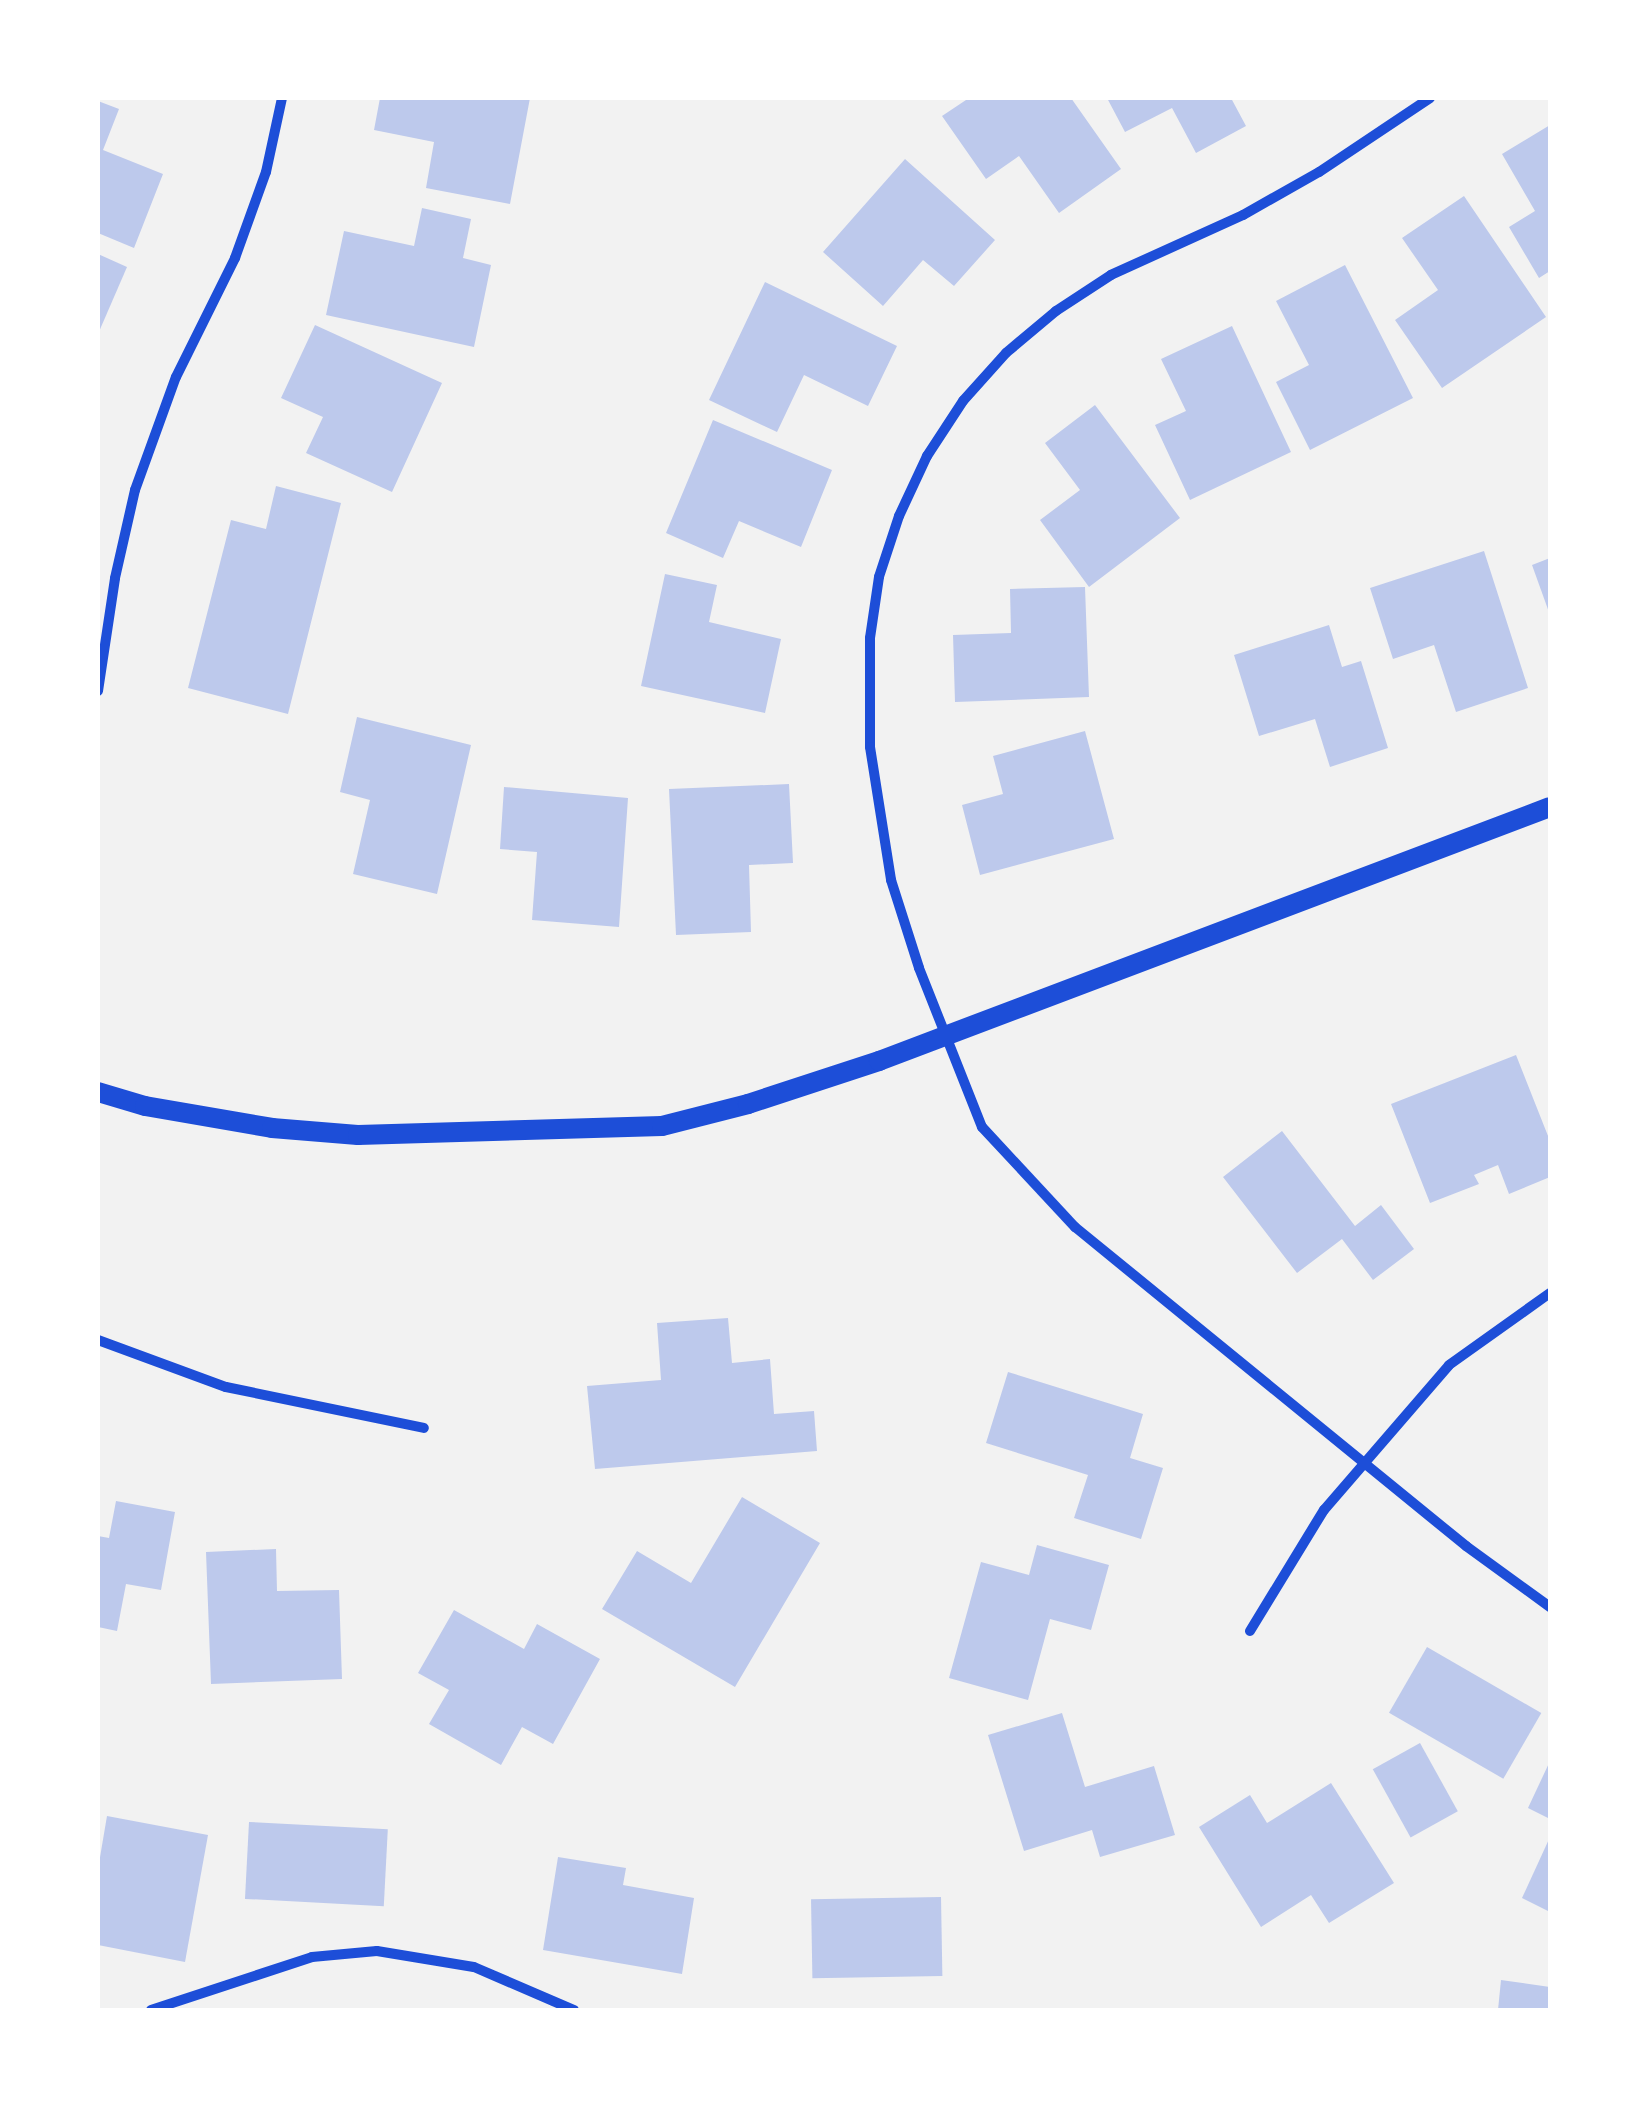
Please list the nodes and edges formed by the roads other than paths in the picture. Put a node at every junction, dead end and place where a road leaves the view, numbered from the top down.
1 (282, 98) edge
2 (1430, 98) edge
3 (98, 691) edge
4 (1550, 807) edge
5 (947, 1037) junction
6 (98, 1092) edge
7 (1550, 1293) edge
8 (98, 1340) edge
9 (424, 1428) dead end
10 (1365, 1460) junction
11 (1550, 1607) edge
12 (1250, 1631) dead end
13 (152, 2010) edge
14 (574, 2010) edge

1 - 3 street
2 - 5 street
4 - 5 main road
5 - 6 main road
5 - 10 street
7 - 10 street
8 - 9 street
10 - 11 street
10 - 12 street
13 - 14 street

